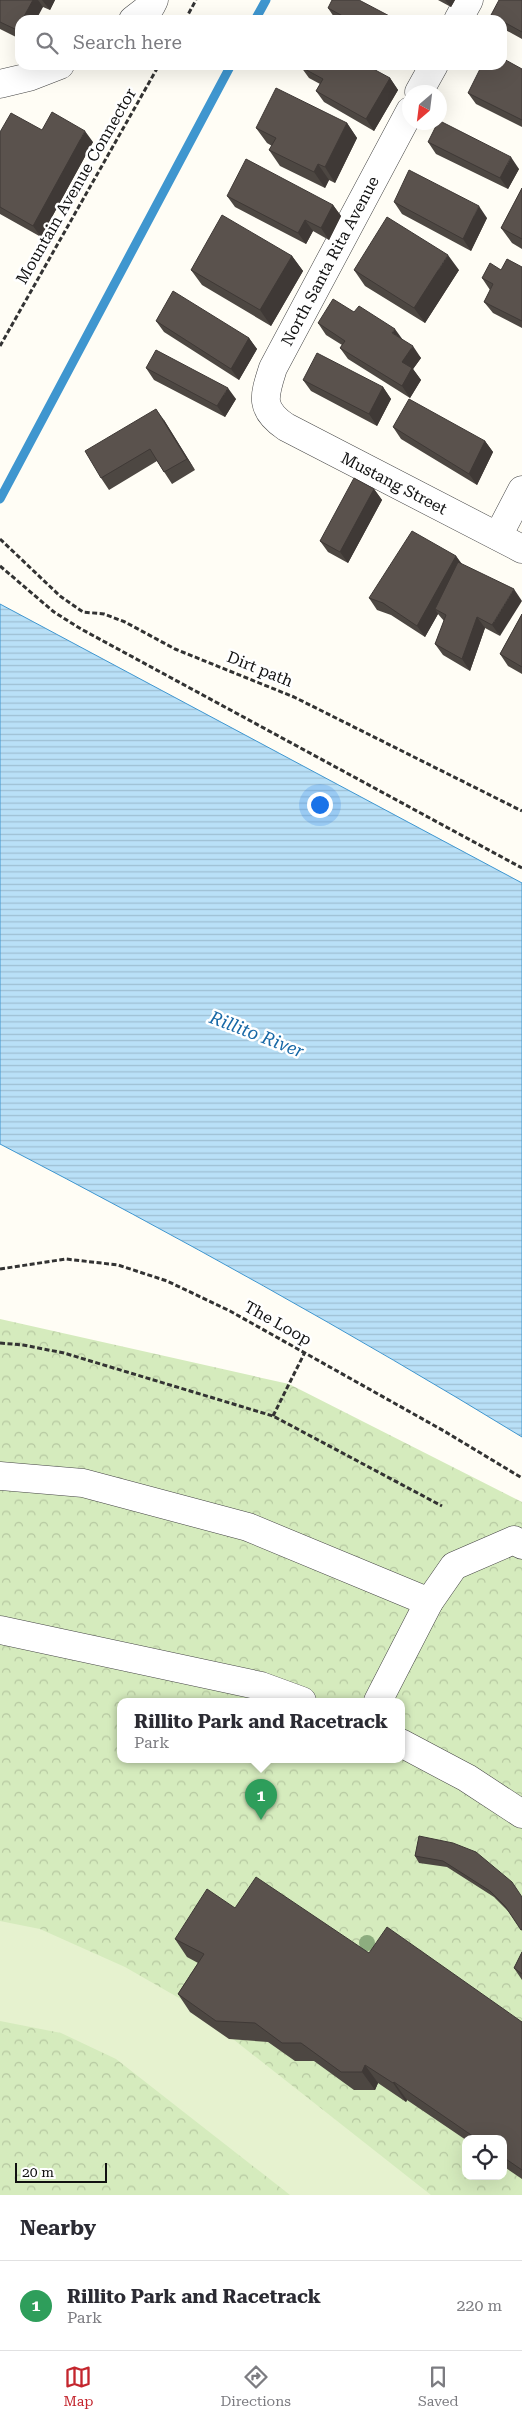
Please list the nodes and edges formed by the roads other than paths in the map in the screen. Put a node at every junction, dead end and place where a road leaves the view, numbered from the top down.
1 (154, 0) edge
2 (469, 0) edge
3 (139, 15) edge
4 (461, 15) edge
5 (47, 70) edge
6 (431, 70) edge
7 (0, 84) edge
8 (423, 85) edge
9 (402, 126) edge
10 (269, 414) joint
11 (522, 490) edge
12 (498, 536) junction
13 (522, 549) edge
14 (0, 1476) edge
15 (522, 1545) edge
16 (429, 1602) junction
17 (0, 1630) edge
18 (294, 1698) edge
19 (380, 1698) edge
20 (405, 1746) edge
21 (522, 1814) edge

1 - 3 street
2 - 4 street
5 - 7 street
6 - 8 street
9 - 10 street, North Santa Rita Avenue
10 - 12 street, Mustang Street
11 - 12 street
12 - 13 street, Mustang Street
14 - 16 street
15 - 16 street
16 - 19 street
17 - 18 street
20 - 21 street

